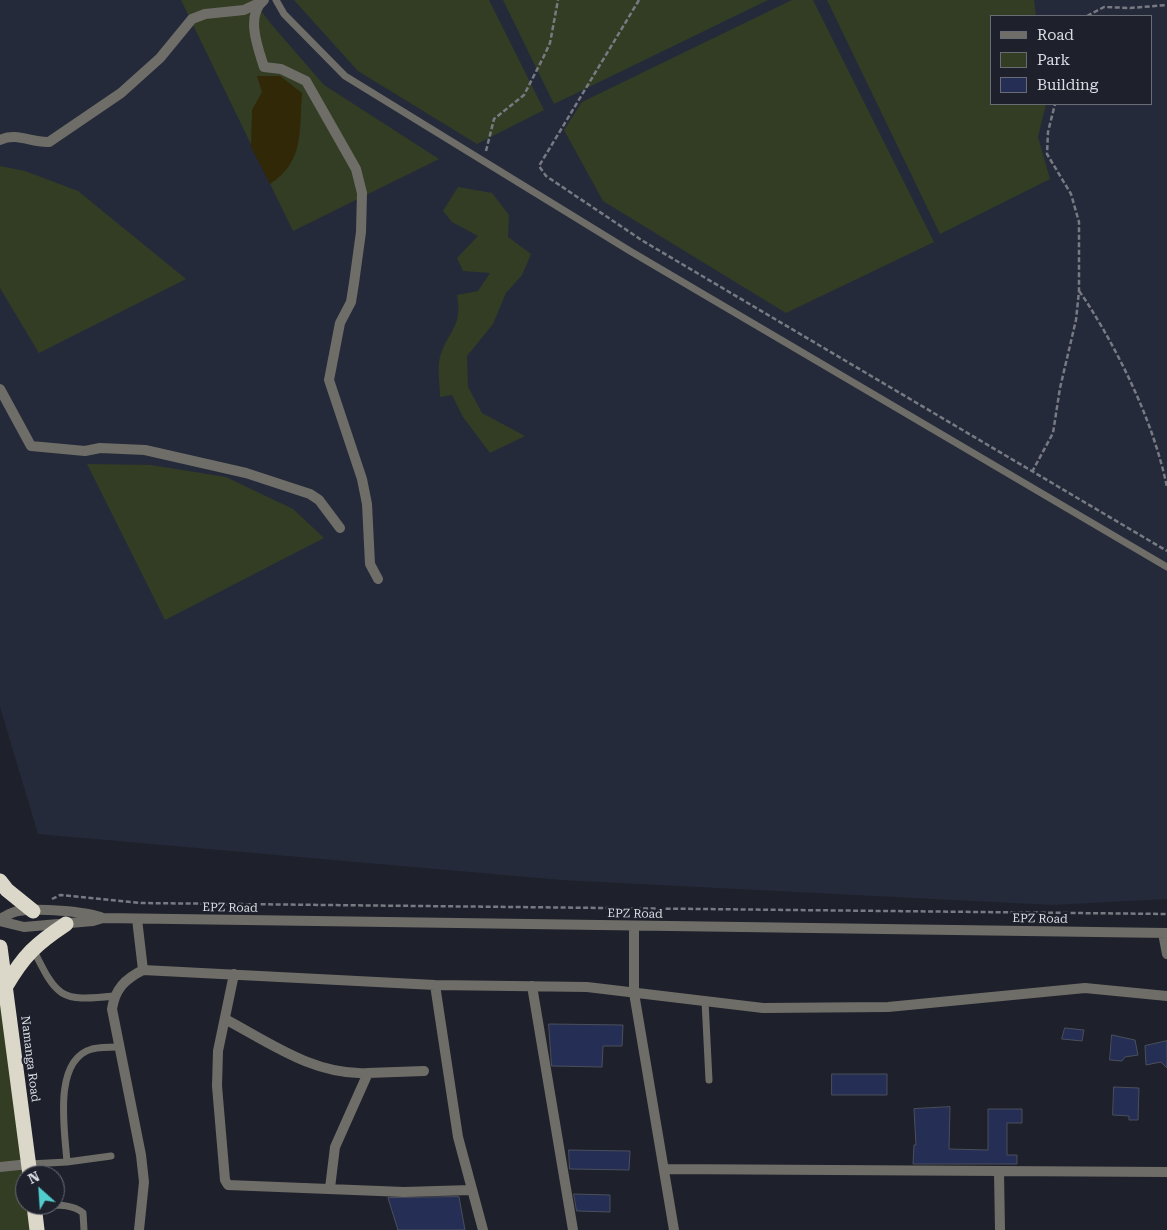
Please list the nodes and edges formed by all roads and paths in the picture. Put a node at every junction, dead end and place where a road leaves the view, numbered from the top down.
1 (276, 0) edge
2 (558, 0) edge
3 (639, 0) edge
4 (262, 2) edge
5 (1167, 5) edge
6 (1089, 15) edge
7 (1055, 105) edge
8 (0, 140) edge
9 (484, 161) junction
10 (1079, 291) junction
11 (0, 389) edge
12 (1032, 472) junction
13 (1167, 487) edge
14 (340, 528) dead end
15 (1167, 551) edge
16 (1167, 567) edge
17 (378, 579) dead end
18 (0, 881) edge
19 (33, 911) junction
20 (1167, 914) edge
21 (103, 918) junction
22 (137, 919) junction
23 (0, 920) edge
24 (66, 924) junction
25 (634, 927) junction
26 (1165, 933) edge
27 (0, 947) edge
28 (33, 949) junction
29 (1167, 954) edge
30 (143, 970) junction
31 (234, 974) junction
32 (435, 985) junction
33 (6, 986) junction
34 (532, 986) junction
35 (634, 993) junction
36 (114, 996) junction
37 (1167, 996) edge
38 (705, 1001) junction
39 (225, 1019) junction
40 (119, 1046) junction
41 (424, 1071) dead end
42 (368, 1073) junction
43 (709, 1080) dead end
44 (111, 1156) dead end
45 (67, 1162) junction
46 (29, 1165) edge
47 (53, 1165) edge
48 (0, 1166) edge
49 (15, 1168) edge
50 (664, 1170) junction
51 (999, 1172) junction
52 (1167, 1172) edge
53 (330, 1188) junction
54 (471, 1190) junction
55 (65, 1206) edge
56 (35, 1215) edge
57 (37, 1230) edge
58 (84, 1230) edge
59 (139, 1230) edge
60 (483, 1230) edge
61 (573, 1230) edge
62 (674, 1230) edge
63 (1000, 1230) edge

1 - 9 lane
2 - 9 path
3 - 12 path
4 - 8 street
4 - 17 street
5 - 6 path
7 - 10 path
9 - 16 lane
10 - 12 path
10 - 13 path
11 - 14 street
12 - 15 path
18 - 19 highway
19 - 20 path
19 - 21 street, EPZ Road
19 - 23 street, EPZ Road
21 - 22 street, EPZ Road
21 - 24 street, EPZ Road
22 - 25 street, EPZ Road
22 - 30 street
23 - 24 street, EPZ Road
24 - 28 highway
25 - 26 street, EPZ Road
25 - 35 street
26 - 29 street
27 - 33 highway, Namanga Road
28 - 33 highway
28 - 36 lane
30 - 31 street
30 - 36 street
31 - 32 street
31 - 39 street
32 - 34 street
32 - 54 street
33 - 46 highway, Namanga Road
34 - 35 street
34 - 61 street
35 - 38 street
35 - 50 street
36 - 40 street
37 - 38 street
38 - 43 lane
39 - 42 street
39 - 53 street
40 - 45 lane
40 - 59 street
41 - 42 street
42 - 53 street
44 - 45 lane
45 - 47 lane
48 - 49 street
50 - 51 street
50 - 62 street
51 - 52 street
51 - 63 street
53 - 54 street
54 - 60 street
55 - 58 lane
56 - 57 highway

